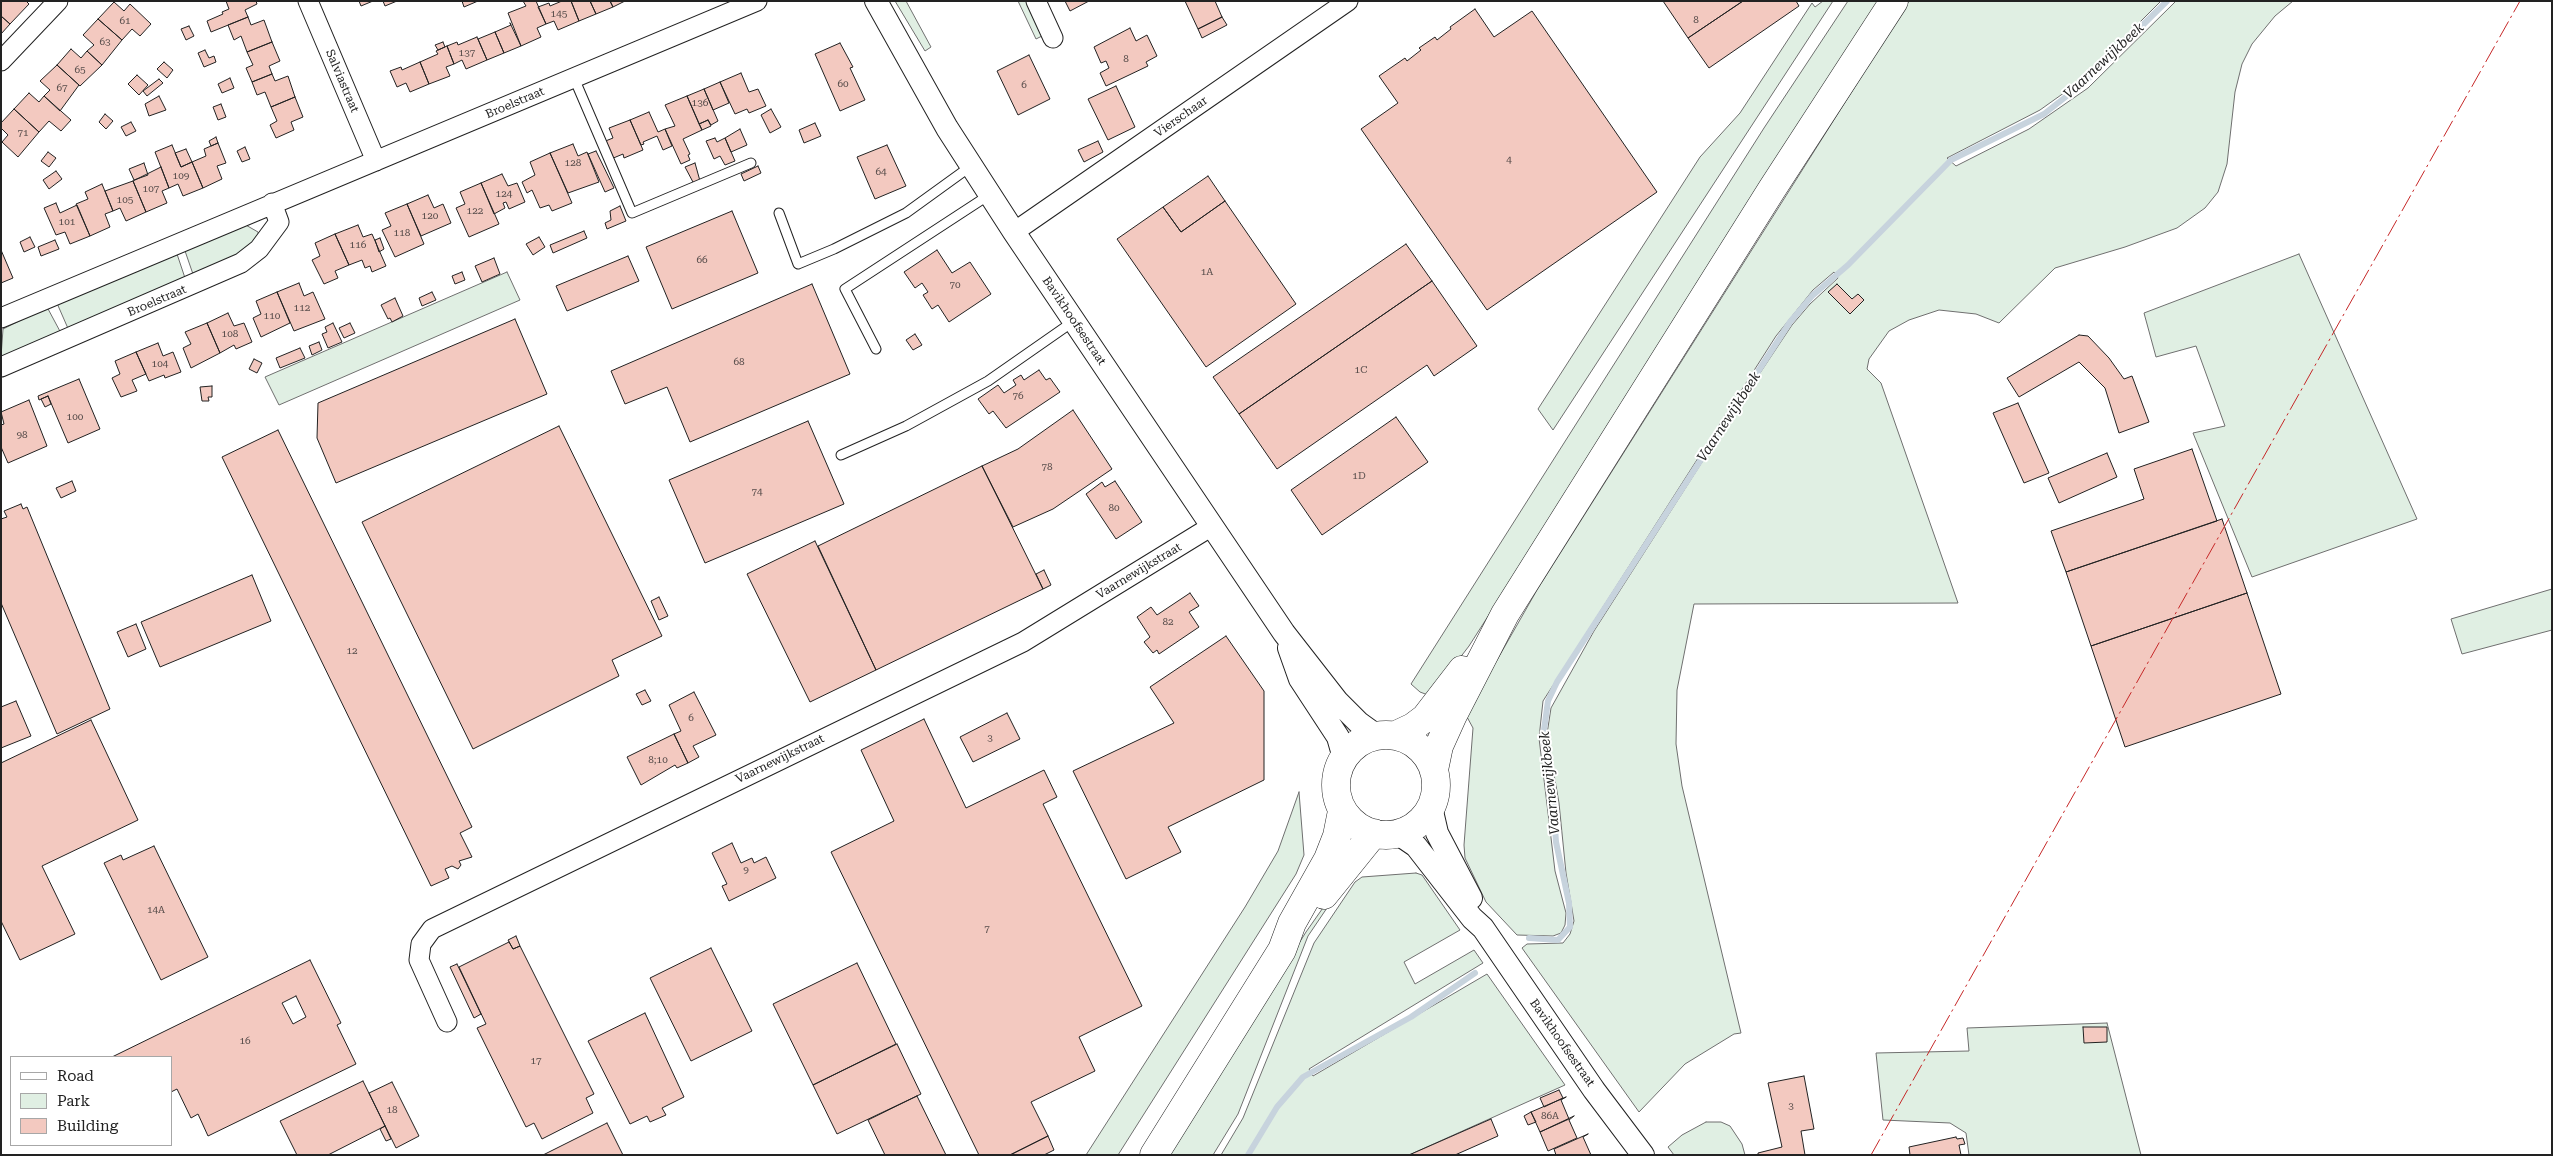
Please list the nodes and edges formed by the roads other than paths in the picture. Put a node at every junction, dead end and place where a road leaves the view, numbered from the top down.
1 (58, 1) edge
2 (308, 1) edge
3 (757, 1) edge
4 (876, 1) edge
5 (1036, 1) edge
6 (1348, 1) edge
7 (1894, 1) edge
8 (1053, 38) dead end
9 (1, 61) edge
10 (574, 78) junction
11 (376, 161) junction
12 (751, 163) dead end
13 (971, 166) junction
14 (990, 195) junction
15 (272, 203) junction
16 (779, 213) dead end
17 (1014, 232) junction
18 (1, 318) edge
19 (1074, 321) junction
20 (876, 349) dead end
21 (1, 367) edge
22 (840, 454) dead end
23 (1212, 526) junction
24 (1505, 614) junction
25 (1284, 633) junction
26 (1387, 735) junction
27 (1344, 758) junction
28 (1434, 770) junction
29 (1431, 807) junction
30 (1342, 811) junction
31 (1386, 833) junction
32 (1483, 928) junction
33 (1282, 950) junction
34 (447, 1022) dead end
35 (1154, 1155) edge
36 (1643, 1155) edge

1 - 9 street
2 - 11 street, Salviastraat
3 - 10 street, Broelstraat
4 - 13 street, Bavikhoofsestraat
5 - 8 street
6 - 17 street, Vierschaar
7 - 24 main road
10 - 11 street, Broelstraat
10 - 12 lane
11 - 15 street, Broelstraat
13 - 14 street, Bavikhoofsestraat
13 - 16 lane
14 - 17 street, Bavikhoofsestraat
14 - 20 lane
15 - 18 street, Broelstraat
15 - 21 street, Broelstraat
17 - 19 street, Bavikhoofsestraat
19 - 22 lane
19 - 23 street, Bavikhoofsestraat
23 - 25 street, Bavikhoofsestraat
23 - 34 street, Vaarnewijkstraat
24 - 26 main road
24 - 28 main road
25 - 26 street, Bavikhoofsestraat
25 - 27 street, Bavikhoofsestraat
26 - 27 main road
26 - 28 main road
27 - 30 main road
28 - 29 main road
29 - 31 main road
29 - 32 street, Bavikhoofsestraat
30 - 31 main road
30 - 33 main road
31 - 32 street, Bavikhoofsestraat
31 - 33 main road
32 - 36 street, Bavikhoofsestraat
33 - 35 main road

